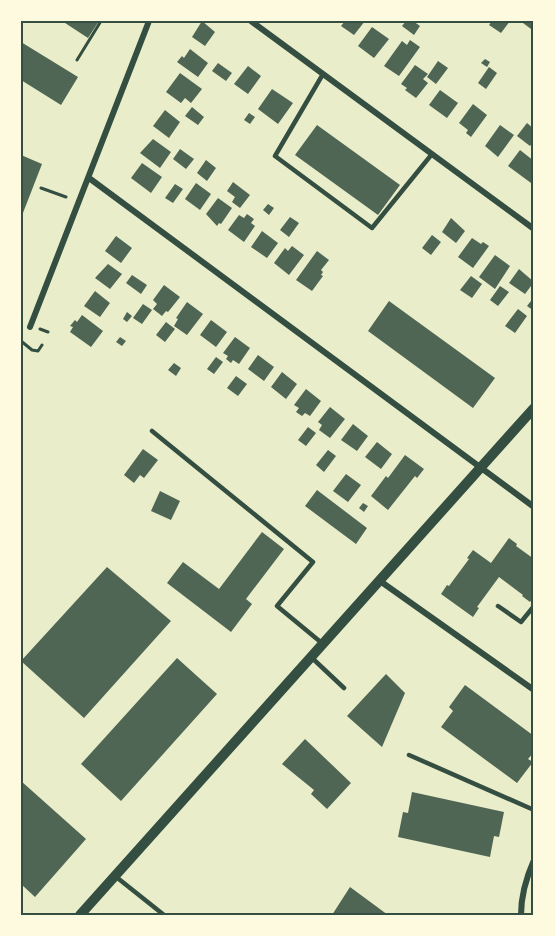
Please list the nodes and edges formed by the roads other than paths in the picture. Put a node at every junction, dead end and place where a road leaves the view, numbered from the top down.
1 (149, 21) edge
2 (251, 21) edge
3 (323, 74) junction
4 (432, 154) junction
5 (89, 178) junction
6 (534, 229) edge
7 (30, 327) dead end
8 (534, 408) edge
9 (152, 430) dead end
10 (481, 468) junction
11 (534, 507) edge
12 (380, 581) junction
13 (498, 606) dead end
14 (534, 606) edge
15 (323, 644) junction
16 (311, 657) junction
17 (344, 688) dead end
18 (534, 690) edge
19 (409, 755) dead end
20 (534, 810) edge
21 (534, 860) edge
22 (532, 870) edge
23 (115, 876) junction
24 (80, 915) edge
25 (164, 915) edge
26 (521, 915) edge

1 - 5 street
2 - 3 street
3 - 4 street
3 - 4 lane
4 - 6 street
5 - 7 street
5 - 10 street
8 - 10 street
9 - 15 lane
10 - 11 street
10 - 12 street
12 - 15 street
12 - 18 street
13 - 14 lane
15 - 16 street
16 - 17 lane
16 - 23 street
19 - 20 lane
21 - 22 street
22 - 26 street
23 - 24 street
23 - 25 lane

